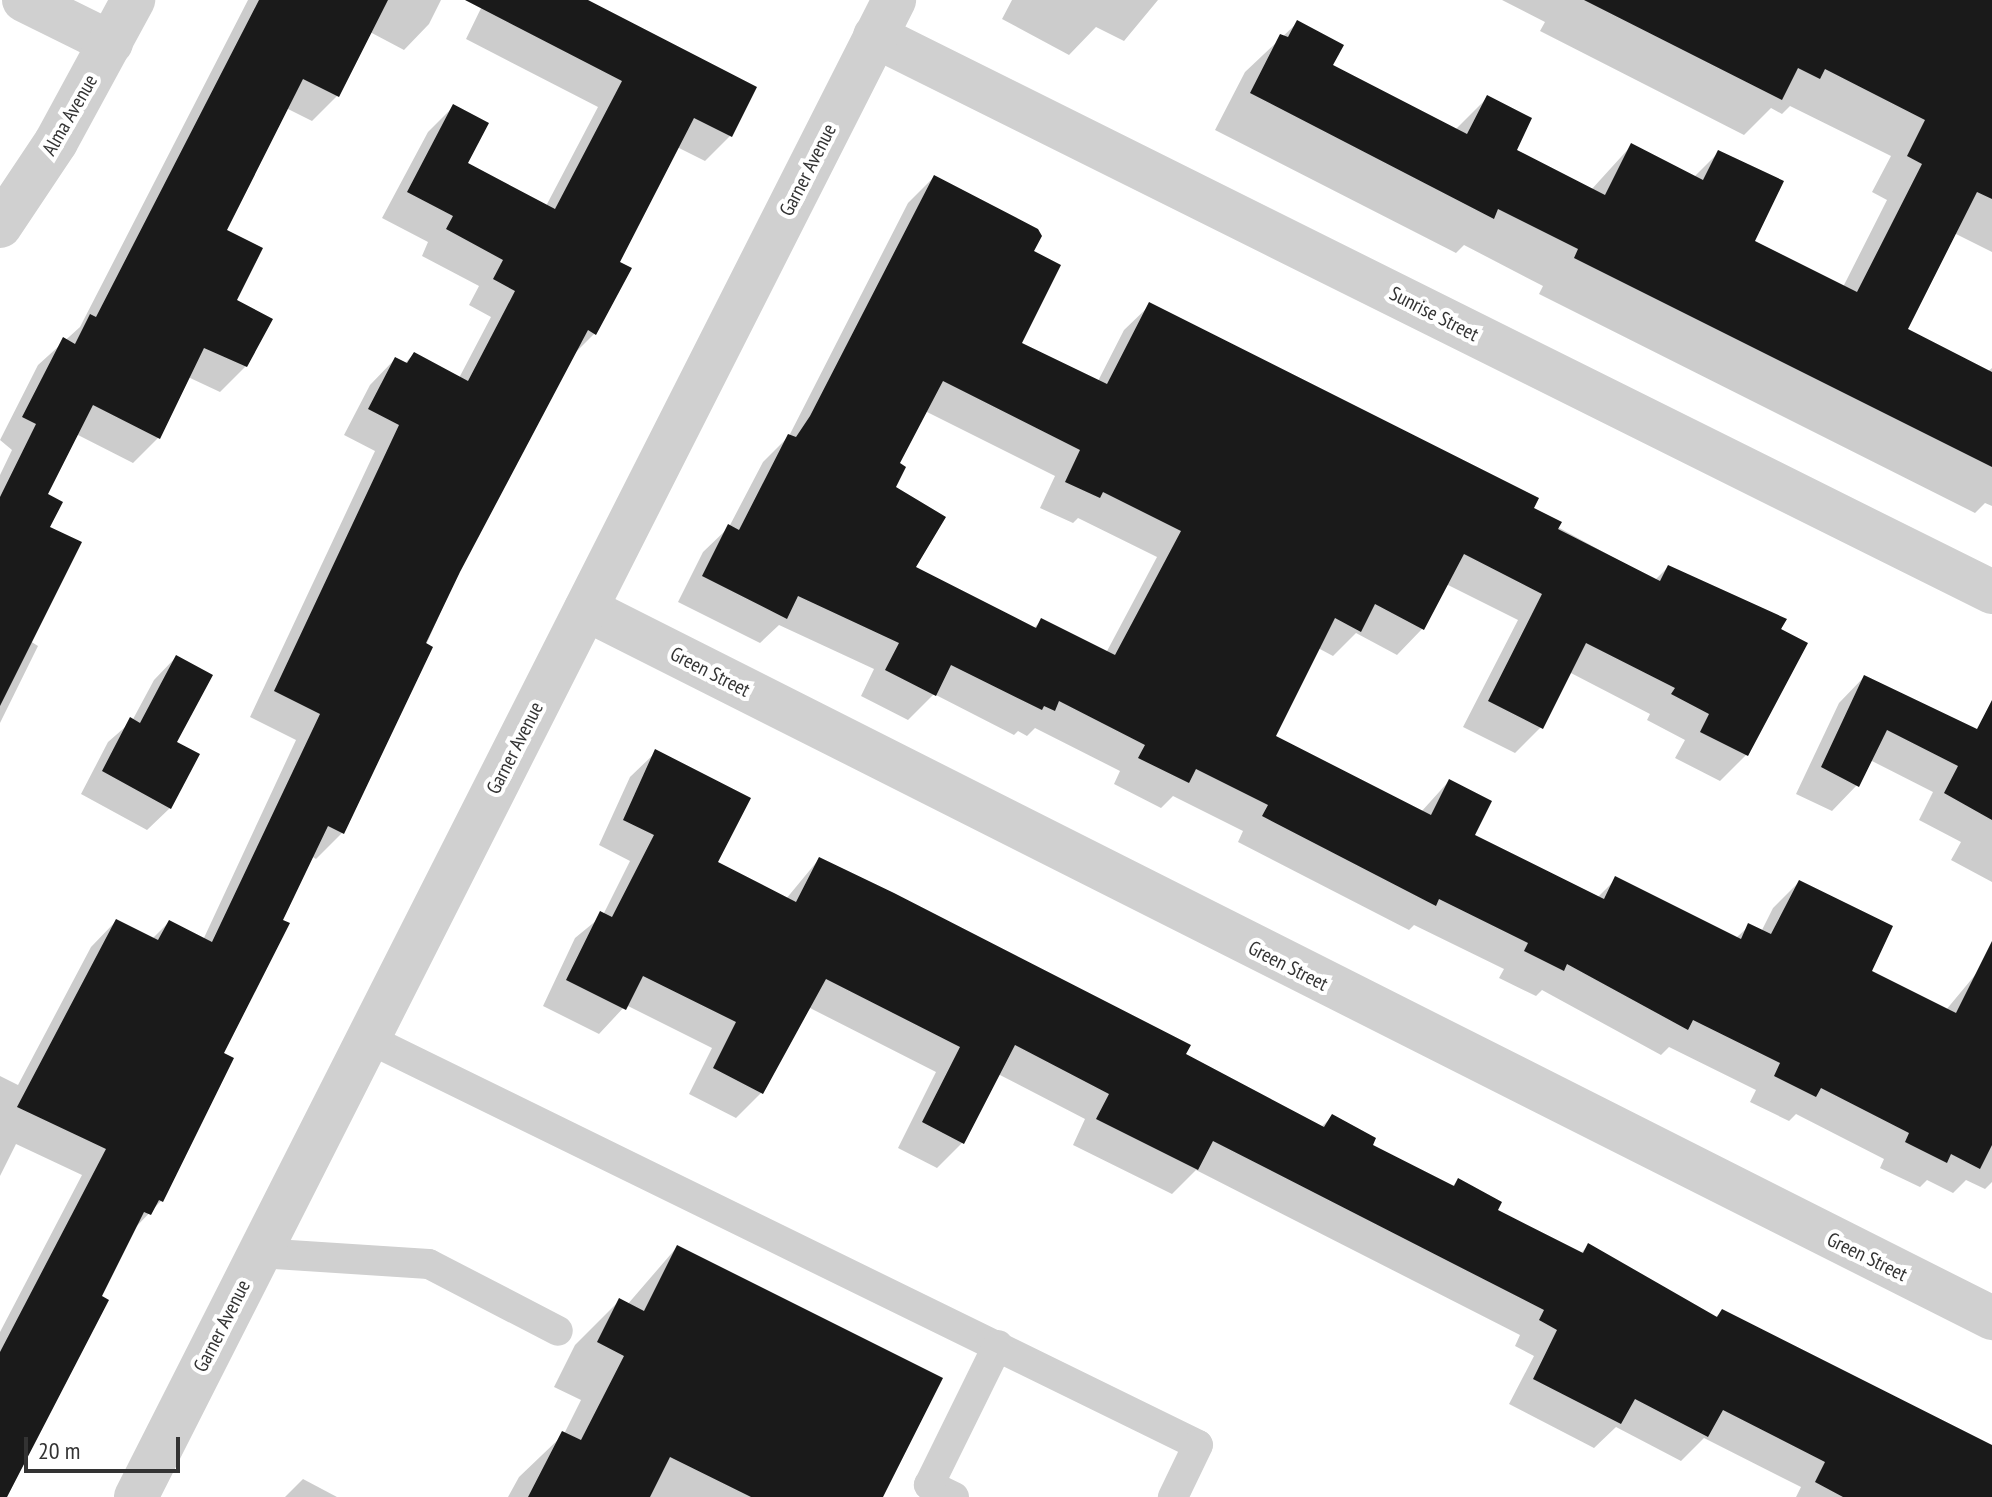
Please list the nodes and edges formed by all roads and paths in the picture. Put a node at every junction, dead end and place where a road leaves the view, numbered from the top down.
1 (24, 0) edge
2 (133, 0) edge
3 (885, 18) edge
4 (111, 43) junction
5 (0, 226) edge
6 (1992, 592) edge
7 (586, 609) junction
8 (367, 1038) junction
9 (259, 1253) junction
10 (1992, 1318) edge
11 (558, 1331) dead end
12 (998, 1345) junction
13 (136, 1497) edge
14 (954, 1497) edge
15 (1173, 1497) edge

1 - 4 street
2 - 4 street, Alma Avenue
3 - 6 street, Sunrise Street
3 - 7 street, Garner Avenue
4 - 5 street, Alma Avenue
7 - 8 street, Garner Avenue
7 - 10 street, Green Street
8 - 9 street, Garner Avenue
8 - 12 lane
9 - 11 lane
9 - 13 street, Garner Avenue
12 - 14 lane
12 - 15 lane

